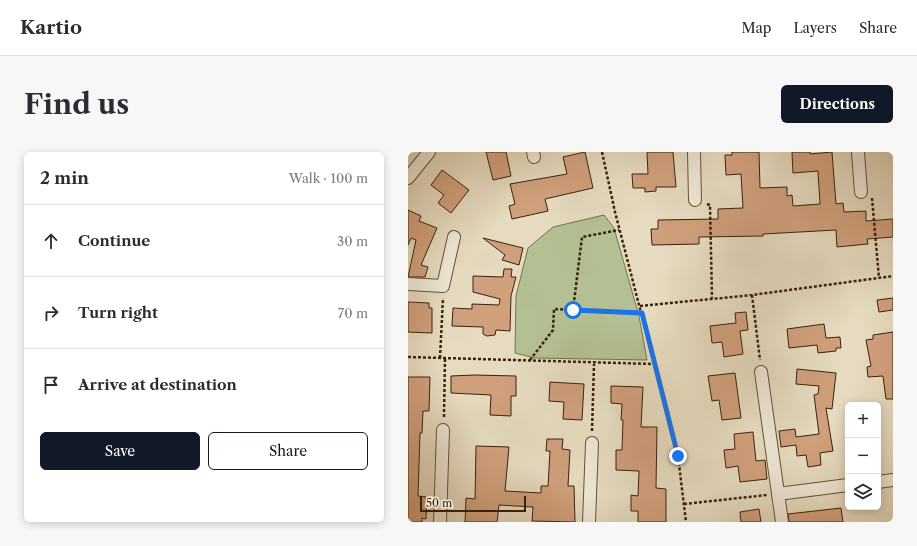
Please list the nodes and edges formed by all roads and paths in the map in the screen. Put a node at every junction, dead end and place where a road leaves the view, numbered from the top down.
1 (429, 152) edge
2 (602, 152) edge
3 (694, 152) edge
4 (858, 152) edge
5 (410, 171) edge
6 (861, 192) joint
7 (695, 200) joint
8 (620, 230) junction
9 (454, 237) dead end
10 (893, 276) edge
11 (879, 278) junction
12 (408, 284) edge
13 (443, 286) junction
14 (752, 295) junction
15 (712, 298) junction
16 (640, 306) junction
17 (573, 310) junction
18 (642, 313) junction
19 (408, 357) edge
20 (440, 358) junction
21 (445, 358) junction
22 (529, 360) junction
23 (594, 364) junction
24 (654, 364) junction
25 (761, 372) joint
26 (444, 430) joint
27 (592, 443) joint
28 (893, 480) edge
29 (881, 482) edge
30 (845, 485) edge
31 (778, 494) junction
32 (684, 504) junction
33 (440, 522) edge
34 (590, 522) edge
35 (686, 522) edge
36 (782, 522) edge

1 - 5 street
2 - 8 path
3 - 7 street
4 - 6 street
6 - 11 path
7 - 15 path
8 - 16 path
8 - 17 path
9 - 13 street
10 - 11 path
11 - 14 path
12 - 13 street
13 - 20 path
14 - 15 path
14 - 25 path
15 - 16 path
16 - 18 path
17 - 18 path
17 - 22 path
18 - 24 path
19 - 20 path
20 - 21 path
21 - 22 path
21 - 26 path
22 - 23 path
23 - 24 path
23 - 27 path
24 - 32 path
25 - 31 street
26 - 33 street
27 - 34 street
28 - 29 street
30 - 31 street
31 - 32 path
31 - 36 street
32 - 35 path

